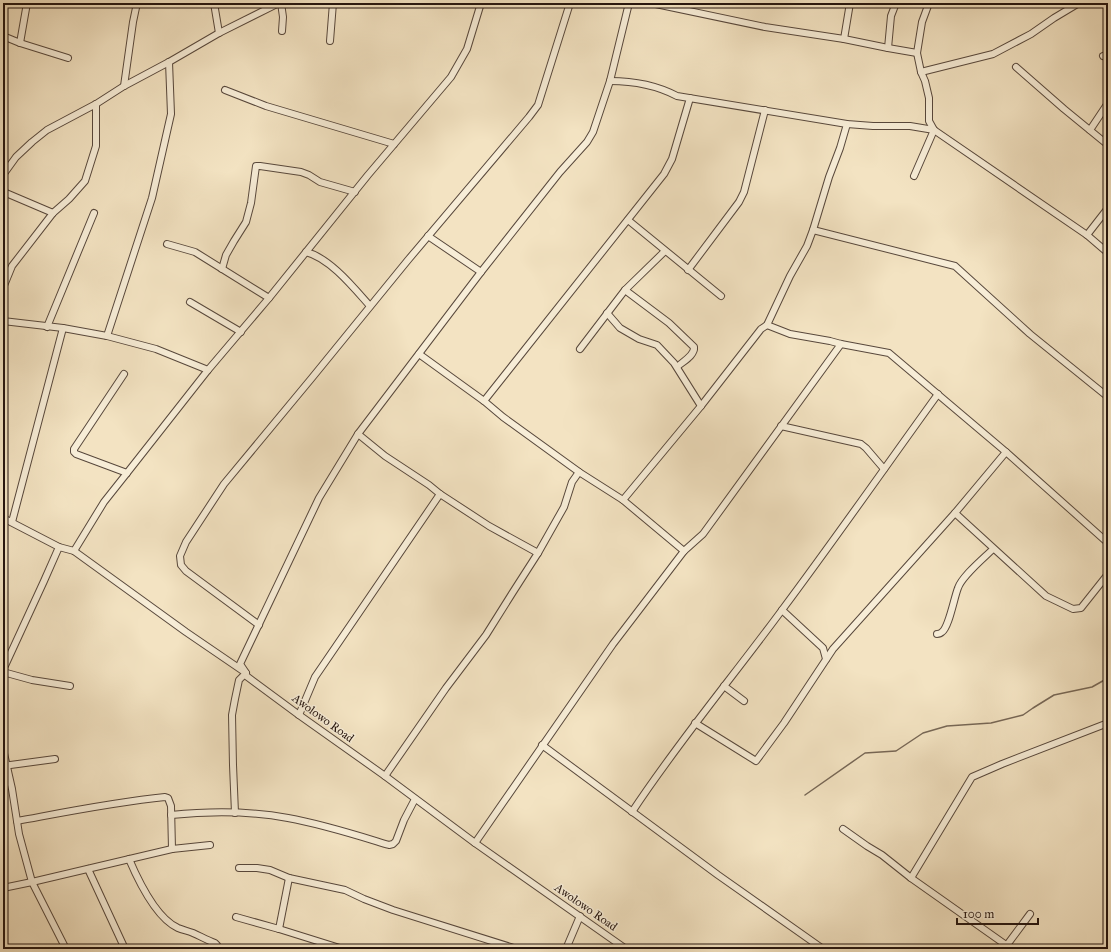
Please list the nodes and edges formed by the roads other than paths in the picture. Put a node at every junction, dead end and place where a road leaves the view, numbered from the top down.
1 (27, 3) edge
2 (137, 3) edge
3 (214, 3) edge
4 (280, 3) edge
5 (333, 3) edge
6 (389, 3) edge
7 (481, 3) edge
8 (570, 3) edge
9 (629, 3) edge
10 (651, 3) edge
11 (850, 3) edge
12 (896, 3) edge
13 (929, 3) edge
14 (1079, 3) edge
15 (282, 31) dead end
16 (219, 33) junction
17 (3, 36) edge
18 (844, 39) junction
19 (330, 41) dead end
20 (20, 43) junction
21 (888, 48) junction
22 (917, 53) junction
23 (68, 58) dead end
24 (169, 62) junction
25 (1016, 67) dead end
26 (921, 72) junction
27 (610, 81) junction
28 (124, 86) junction
29 (225, 90) dead end
30 (690, 98) junction
31 (1108, 103) edge
32 (96, 104) junction
33 (765, 110) junction
34 (847, 124) junction
35 (934, 130) junction
36 (1090, 130) junction
37 (394, 144) junction
38 (1108, 145) edge
39 (3, 175) edge
40 (914, 176) dead end
41 (354, 192) junction
42 (6, 193) dead end
43 (1108, 208) edge
44 (53, 213) junction
45 (94, 213) dead end
46 (628, 220) junction
47 (813, 230) junction
48 (1087, 235) junction
49 (428, 236) junction
50 (315, 241) junction
51 (167, 244) dead end
52 (665, 250) junction
53 (306, 252) junction
54 (1108, 253) edge
55 (313, 254) junction
56 (222, 269) junction
57 (688, 270) junction
58 (481, 272) junction
59 (3, 288) edge
60 (626, 290) junction
61 (721, 296) dead end
62 (269, 298) junction
63 (190, 302) dead end
64 (370, 306) junction
65 (607, 313) junction
66 (3, 321) edge
67 (767, 325) junction
68 (47, 327) junction
69 (63, 328) junction
70 (241, 332) junction
71 (107, 336) junction
72 (841, 344) junction
73 (580, 349) dead end
74 (420, 354) junction
75 (678, 366) junction
76 (208, 370) junction
77 (124, 374) dead end
78 (938, 394) junction
79 (1108, 397) edge
80 (484, 401) junction
81 (701, 406) junction
82 (781, 426) junction
83 (358, 434) junction
84 (1006, 452) junction
85 (884, 469) junction
86 (580, 472) junction
87 (127, 473) junction
88 (440, 494) junction
89 (623, 500) junction
90 (955, 513) junction
91 (3, 518) edge
92 (12, 522) junction
93 (1108, 543) edge
94 (59, 547) junction
95 (993, 549) junction
96 (74, 551) junction
97 (684, 551) junction
98 (538, 553) junction
99 (1108, 574) edge
100 (782, 610) junction
101 (259, 625) junction
102 (936, 634) dead end
103 (823, 648) junction
104 (833, 649) junction
105 (826, 659) junction
106 (3, 671) edge
107 (246, 673) junction
108 (70, 686) dead end
109 (724, 686) junction
110 (744, 701) dead end
111 (299, 715) junction
112 (695, 723) junction
113 (1108, 723) edge
114 (542, 745) junction
115 (3, 750) edge
116 (55, 759) dead end
117 (5, 766) edge
118 (385, 776) junction
119 (415, 799) junction
120 (632, 812) junction
121 (235, 813) junction
122 (171, 815) junction
123 (17, 821) junction
124 (843, 829) dead end
125 (475, 843) junction
126 (210, 845) dead end
127 (172, 849) junction
128 (129, 859) junction
129 (239, 868) dead end
130 (88, 869) junction
131 (290, 878) junction
132 (911, 878) junction
133 (32, 882) junction
134 (3, 888) edge
135 (1030, 914) dead end
136 (580, 916) junction
137 (236, 917) dead end
138 (279, 929) junction
139 (1005, 947) edge
140 (66, 949) edge
141 (125, 949) edge
142 (218, 949) edge
143 (343, 949) edge
144 (517, 949) edge
145 (566, 949) edge
146 (626, 949) edge
147 (823, 949) edge

1 - 20 street
2 - 28 street
3 - 16 street
4 - 15 street
4 - 16 street
5 - 19 street
6 - 7 street
7 - 37 street
8 - 49 street
9 - 27 street
10 - 18 street
11 - 18 street
12 - 21 street
13 - 22 street
14 - 26 street
16 - 24 street
17 - 20 street
18 - 21 street
20 - 23 street
21 - 22 street
22 - 26 street
24 - 28 street
24 - 71 street
25 - 36 street
26 - 35 street
27 - 30 street
27 - 58 street
28 - 32 street
29 - 37 street
30 - 33 street
30 - 46 street
31 - 36 street
32 - 39 street
32 - 44 street
33 - 34 street
33 - 57 street
34 - 35 street
34 - 47 street
35 - 40 street
35 - 48 street
36 - 38 street
37 - 41 street
41 - 50 street
41 - 56 street
42 - 44 street
43 - 48 street
44 - 59 street
45 - 68 street
46 - 52 street
46 - 80 street
47 - 67 street
47 - 79 street
48 - 54 street
49 - 58 street
49 - 64 street
50 - 53 street
50 - 55 street
51 - 56 street
52 - 57 street
52 - 60 street
53 - 55 street
53 - 62 street
55 - 64 street
56 - 62 street
57 - 61 street
58 - 74 street
60 - 65 street
60 - 75 street
62 - 70 street
63 - 70 street
64 - 101 street
65 - 73 street
65 - 75 street
66 - 68 street
67 - 72 street
67 - 81 street
68 - 69 street
69 - 71 street
69 - 92 street
70 - 76 street
71 - 76 street
72 - 78 street
72 - 82 street
74 - 80 street
74 - 83 street
75 - 81 street
76 - 87 street
77 - 87 street
78 - 84 street
78 - 85 street
80 - 86 street
81 - 89 street
82 - 85 street
82 - 97 street
83 - 88 street
83 - 101 street
84 - 90 street
84 - 93 street
85 - 100 street
86 - 89 street
86 - 98 street
87 - 96 street
88 - 98 street
88 - 111 street
89 - 97 street
90 - 95 street
90 - 104 street
91 - 92 street, Awolowo Road
92 - 94 street, Awolowo Road
94 - 96 street, Awolowo Road
94 - 106 street
95 - 99 street
95 - 102 street
96 - 107 street, Awolowo Road
97 - 114 street
98 - 118 street
100 - 103 street
100 - 109 street
101 - 107 street
103 - 104 street
103 - 105 street
104 - 105 street
105 - 112 street
106 - 108 street
107 - 111 street, Awolowo Road
107 - 121 street
109 - 110 street
109 - 112 street
111 - 118 street, Awolowo Road
112 - 120 street
113 - 132 street
114 - 120 street
114 - 125 street
115 - 117 street
116 - 117 street
117 - 123 street
118 - 119 street, Awolowo Road
119 - 121 street
119 - 125 street, Awolowo Road
120 - 147 street
121 - 122 street
122 - 123 street
122 - 127 street
123 - 133 street
124 - 132 street
125 - 136 street, Awolowo Road
126 - 127 street
127 - 128 street
128 - 130 street
128 - 142 street
129 - 131 street
130 - 133 street
130 - 141 street
131 - 138 street
131 - 144 street
132 - 139 street
133 - 134 street
133 - 140 street
135 - 139 street
136 - 145 street
136 - 146 street, Awolowo Road
137 - 138 street
138 - 143 street

